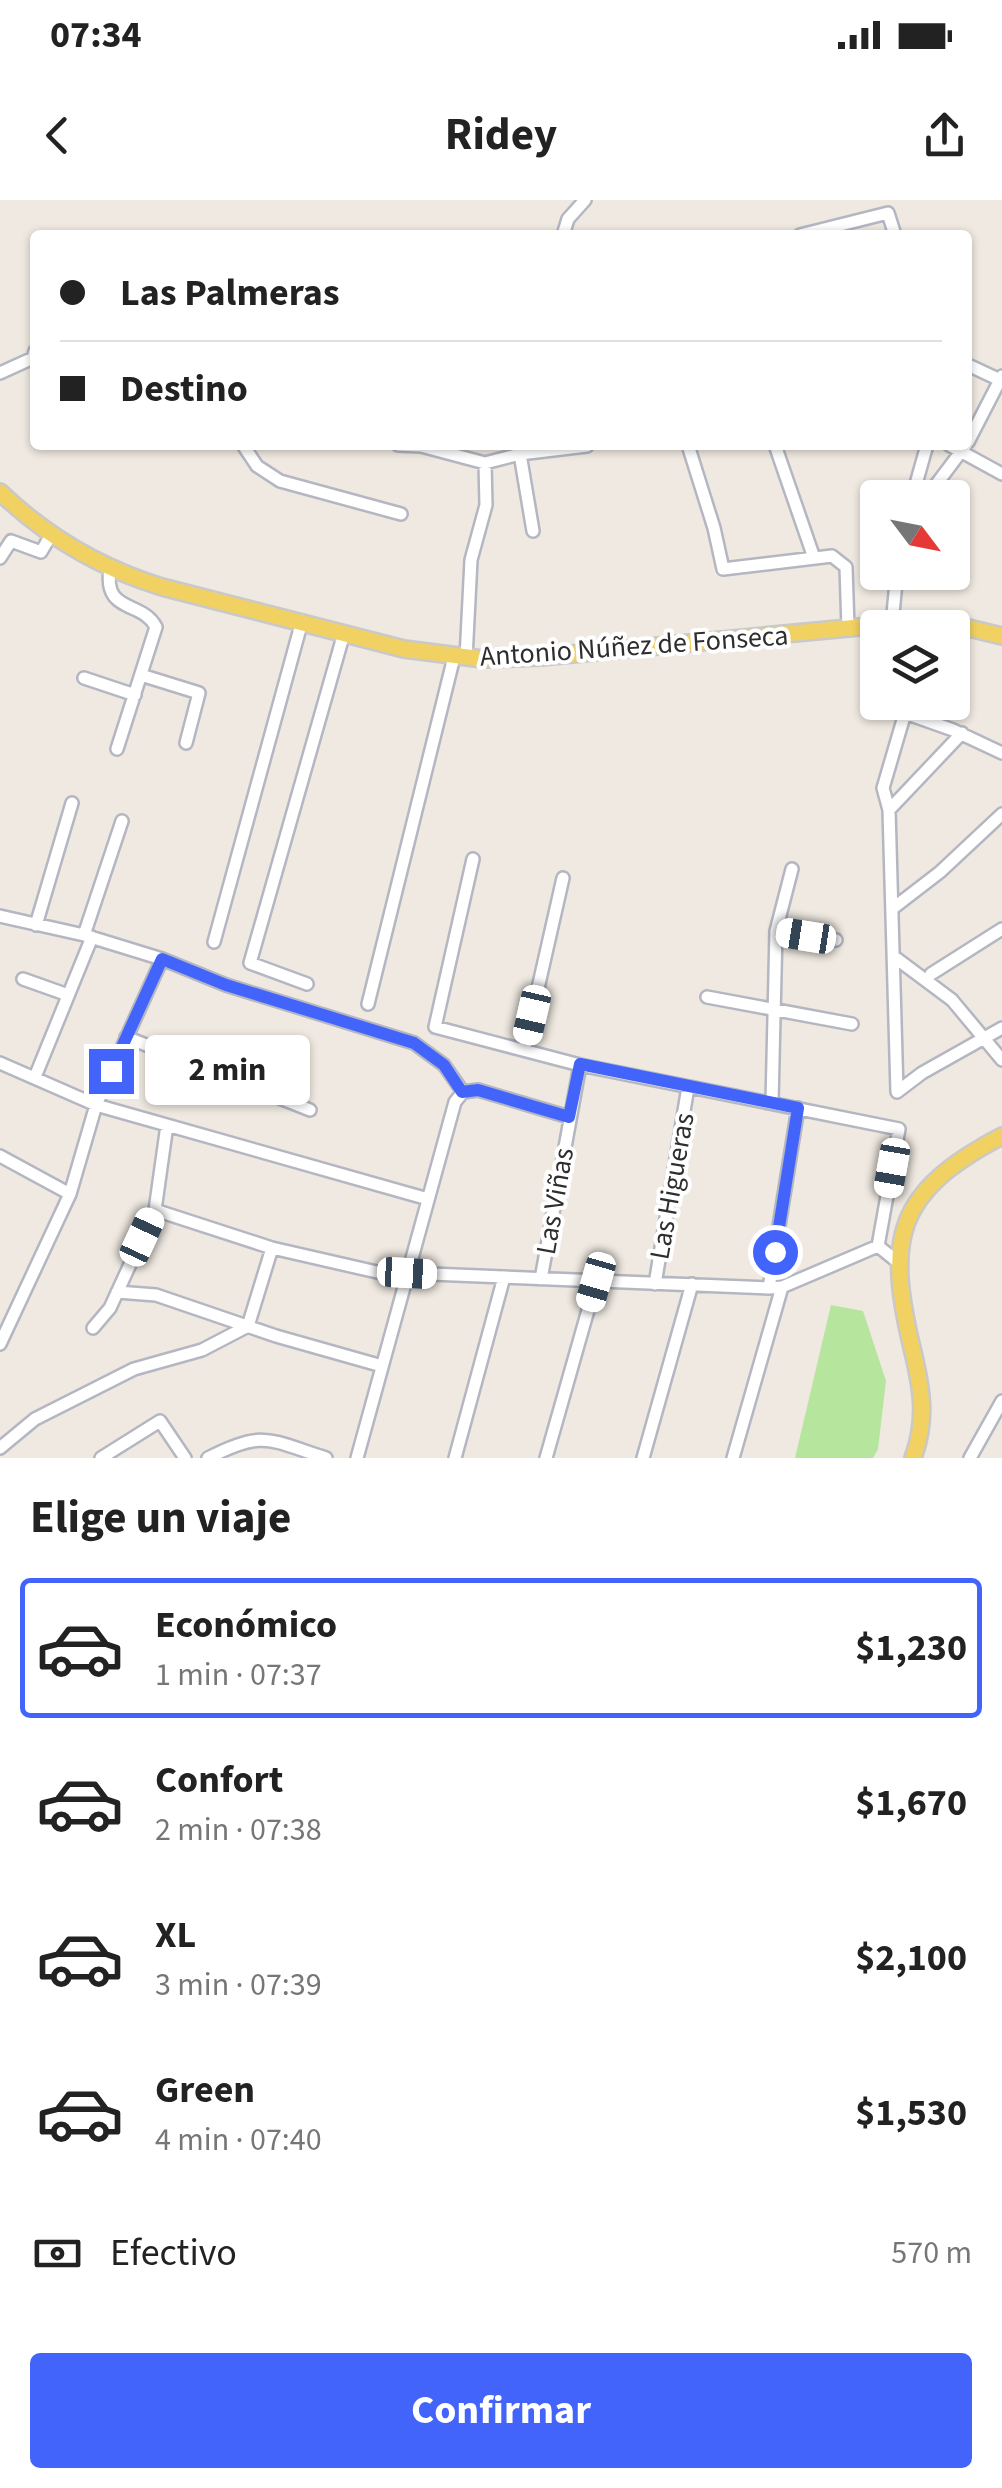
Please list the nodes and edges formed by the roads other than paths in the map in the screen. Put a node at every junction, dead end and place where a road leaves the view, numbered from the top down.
1 (584, 200) edge
2 (564, 230) edge
3 (821, 230) edge
4 (893, 230) edge
5 (30, 358) edge
6 (972, 367) edge
7 (0, 373) edge
8 (1001, 378) edge
9 (972, 433) edge
10 (246, 450) edge
11 (436, 450) edge
12 (522, 450) edge
13 (690, 450) edge
14 (778, 450) edge
15 (926, 450) edge
16 (962, 450) edge
17 (970, 450) edge
18 (485, 463) junction
19 (1002, 474) edge
20 (917, 480) edge
21 (940, 480) edge
22 (0, 492) edge
23 (401, 514) dead end
24 (534, 530) dead end
25 (51, 535) junction
26 (813, 556) junction
27 (0, 558) edge
28 (110, 569) junction
29 (302, 621) junction
30 (860, 627) edge
31 (848, 628) junction
32 (970, 628) edge
33 (344, 634) junction
34 (1002, 636) edge
35 (460, 657) junction
36 (141, 675) junction
37 (84, 678) dead end
38 (135, 695) junction
39 (962, 733) junction
40 (186, 743) dead end
41 (118, 750) dead end
42 (1002, 753) edge
43 (72, 803) dead end
44 (889, 810) junction
45 (1002, 814) edge
46 (122, 821) dead end
47 (473, 858) dead end
48 (792, 869) dead end
49 (563, 878) dead end
50 (892, 909) junction
51 (0, 916) edge
52 (36, 925) junction
53 (1002, 929) edge
54 (776, 931) junction
55 (88, 936) junction
56 (836, 940) dead end
57 (214, 942) dead end
58 (893, 956) junction
59 (162, 959) junction
60 (930, 974) dead end
61 (23, 979) dead end
62 (307, 984) dead end
63 (68, 995) junction
64 (707, 998) dead end
65 (368, 1004) dead end
66 (776, 1012) junction
67 (852, 1024) dead end
68 (1002, 1028) edge
69 (126, 1037) junction
70 (985, 1037) junction
71 (524, 1050) junction
72 (1002, 1060) edge
73 (0, 1063) edge
74 (580, 1064) junction
75 (35, 1077) junction
76 (688, 1088) junction
77 (462, 1092) junction
78 (772, 1102) junction
79 (96, 1104) junction
80 (798, 1108) junction
81 (310, 1110) dead end
82 (569, 1117) junction
83 (167, 1125) junction
84 (1002, 1136) edge
85 (0, 1156) edge
86 (70, 1194) junction
87 (428, 1199) junction
88 (155, 1210) junction
89 (878, 1246) junction
90 (272, 1248) junction
91 (899, 1263) junction
92 (407, 1273) junction
93 (504, 1277) junction
94 (541, 1279) junction
95 (596, 1282) junction
96 (655, 1284) junction
97 (692, 1284) junction
98 (776, 1288) junction
99 (117, 1292) junction
100 (248, 1326) junction
101 (94, 1328) dead end
102 (0, 1344) edge
103 (382, 1366) junction
104 (1002, 1401) edge
105 (0, 1448) edge
106 (974, 1456) edge
107 (101, 1458) edge
108 (184, 1458) edge
109 (208, 1458) edge
110 (326, 1458) edge
111 (357, 1458) edge
112 (455, 1458) edge
113 (546, 1458) edge
114 (643, 1458) edge
115 (733, 1458) edge
116 (913, 1458) edge

1 - 2 street
3 - 4 street
5 - 7 street
6 - 8 street
8 - 9 street
10 - 23 street
11 - 18 street
12 - 18 street
12 - 24 street
13 - 26 street
14 - 26 street
15 - 20 street
16 - 21 street
17 - 19 street
18 - 35 street
22 - 25 main road, Antonio Núñez de Fonseca
25 - 27 street
25 - 28 main road, Antonio Núñez de Fonseca
26 - 31 street
28 - 29 main road, Antonio Núñez de Fonseca
28 - 36 street
29 - 33 main road, Antonio Núñez de Fonseca
29 - 57 street
30 - 31 main road, Antonio Núñez de Fonseca
31 - 35 main road, Antonio Núñez de Fonseca
32 - 34 main road, Antonio Núñez de Fonseca
33 - 35 main road, Antonio Núñez de Fonseca
33 - 62 street
35 - 65 street
36 - 38 street
36 - 40 street
37 - 38 street
38 - 41 street
39 - 42 street
39 - 44 street
39 - 44 street
43 - 52 street
44 - 50 street
45 - 50 street
46 - 55 street
47 - 71 street
48 - 54 street
49 - 71 street
50 - 58 street
51 - 52 street
52 - 55 street
53 - 60 street
54 - 56 street
54 - 66 street
55 - 59 street
55 - 63 street
58 - 70 street
58 - 70 street
59 - 69 street
59 - 77 street
61 - 63 street
63 - 75 street
64 - 66 street
66 - 67 street
66 - 78 street
68 - 70 street
69 - 79 street
69 - 81 street
70 - 72 street
71 - 74 street
73 - 75 street
74 - 76 street
74 - 82 street, Las Viñas
75 - 79 street
76 - 78 street
76 - 96 street, Las Higueras
77 - 82 street
77 - 87 street
78 - 80 street
79 - 83 street
79 - 86 street
80 - 89 street
80 - 98 street
82 - 94 street, Las Viñas
83 - 87 street
83 - 88 street
84 - 91 main road
85 - 86 street
86 - 102 street
87 - 92 street
88 - 90 street
88 - 99 street
89 - 91 street
89 - 98 street
90 - 92 street
90 - 100 street
91 - 116 main road
92 - 93 street
92 - 103 street
93 - 94 street
93 - 112 street
94 - 95 street
95 - 96 street
95 - 113 street
96 - 97 street
97 - 98 street
97 - 114 street
98 - 115 street
99 - 100 street
99 - 101 street
100 - 103 street
100 - 105 street
103 - 111 street
104 - 106 street
107 - 108 street
109 - 110 street

